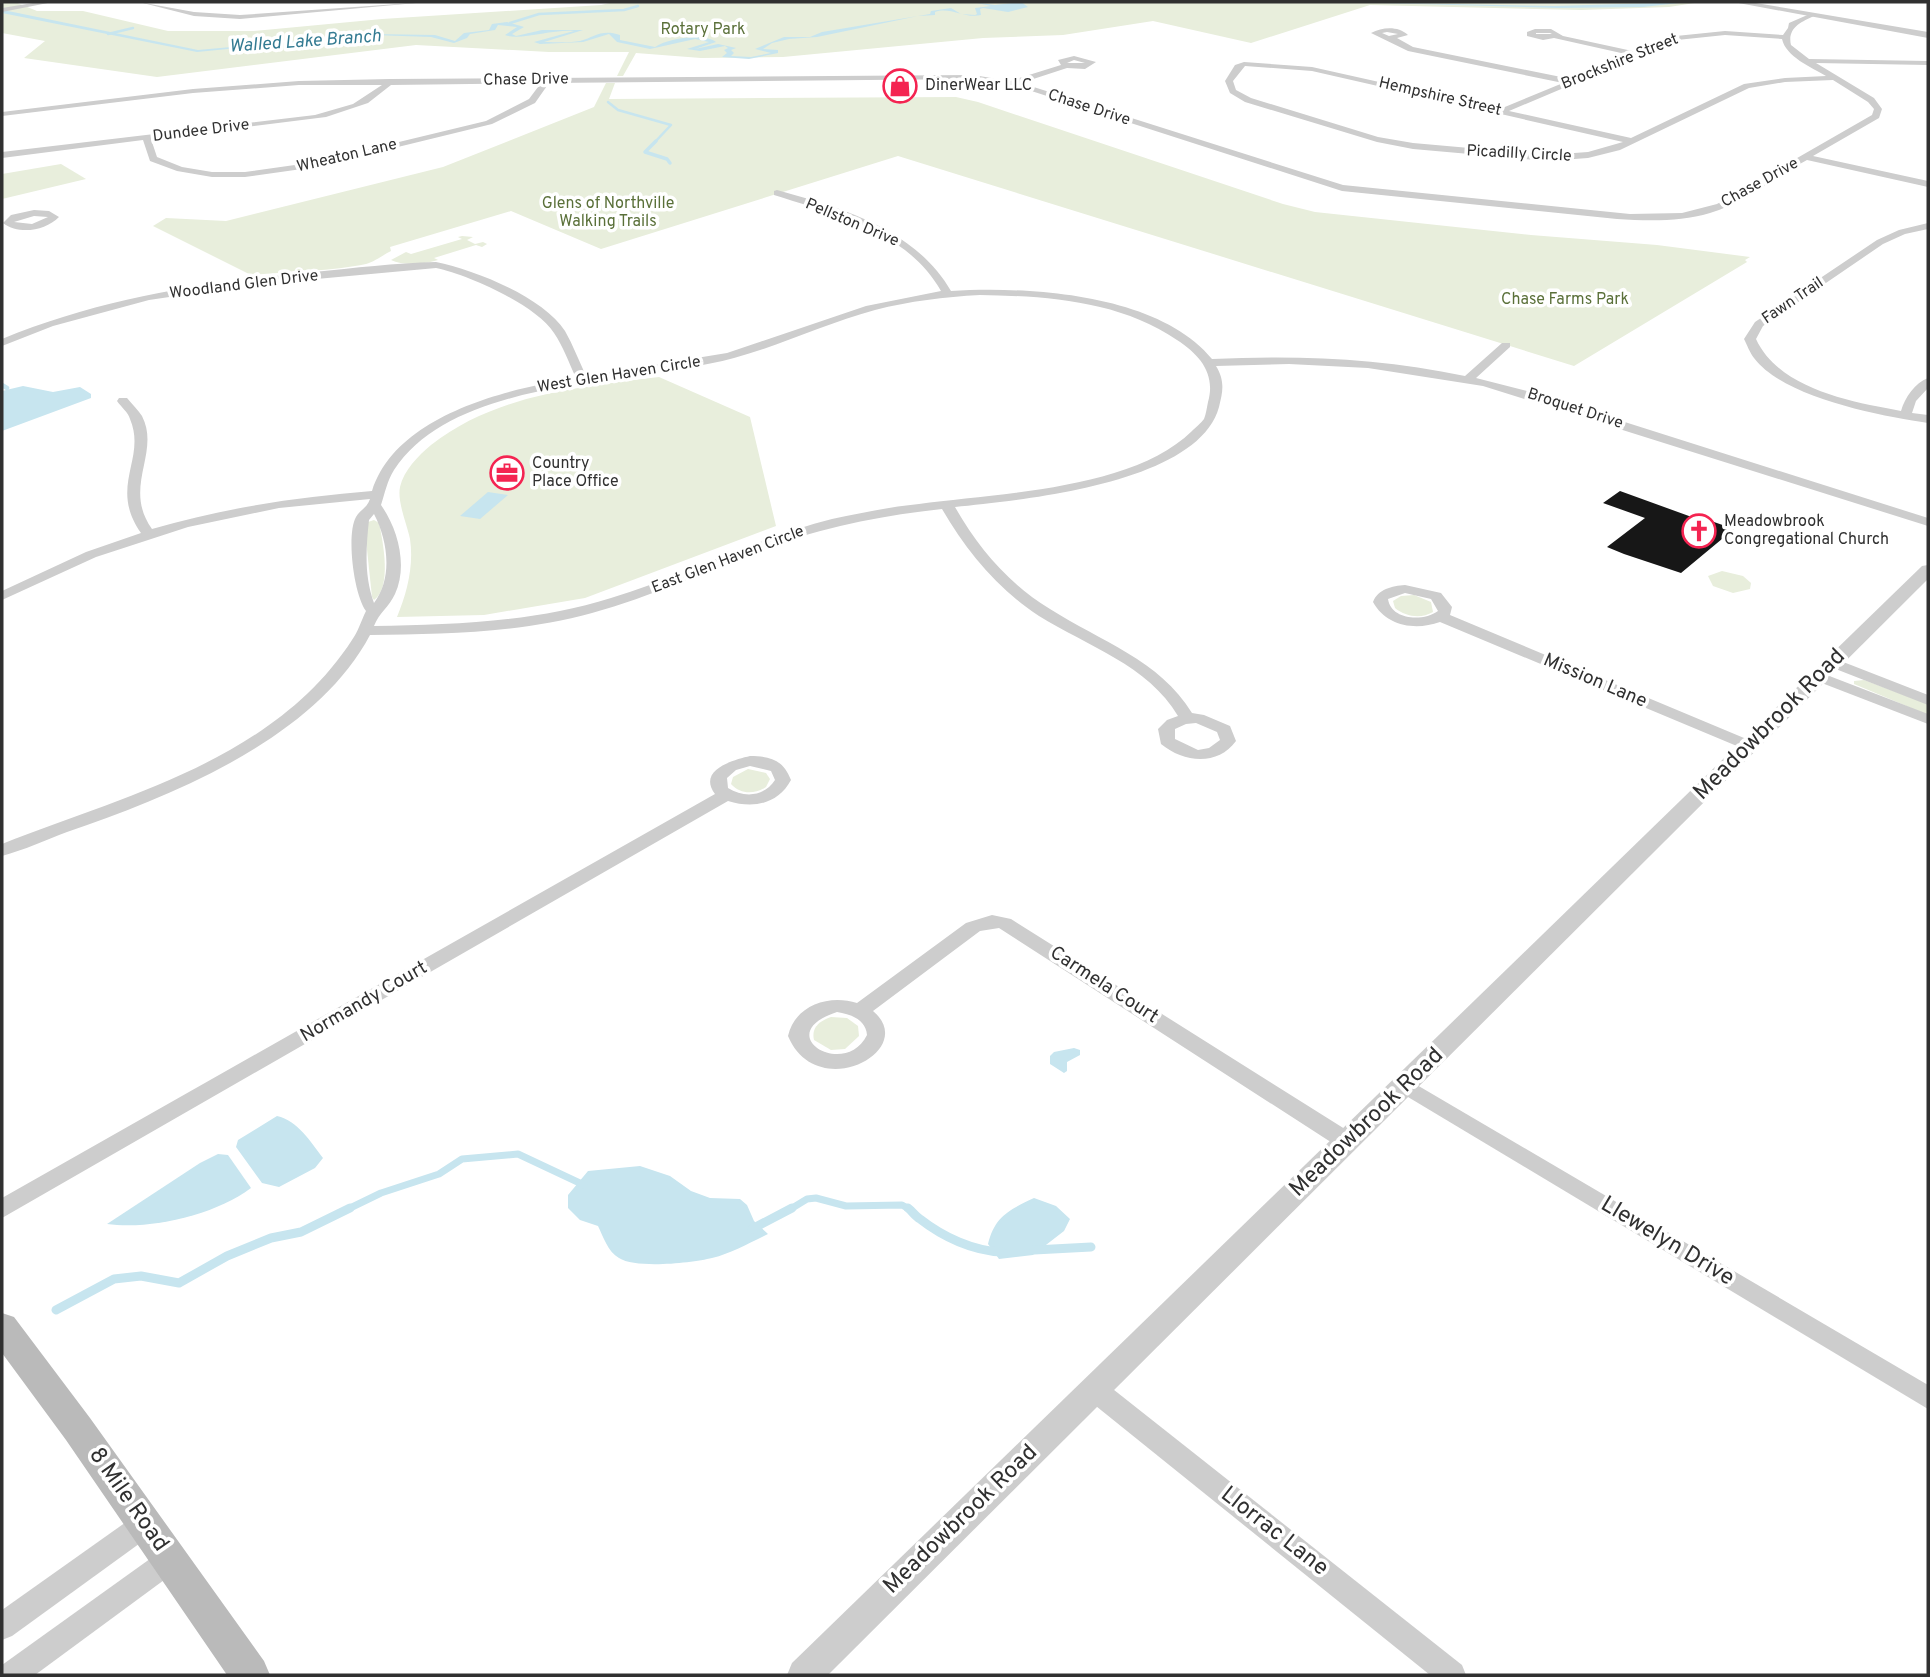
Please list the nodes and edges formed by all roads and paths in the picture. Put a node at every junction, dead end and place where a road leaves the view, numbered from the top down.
1 (50, 2) edge
2 (142, 2) edge
3 (328, 2) edge
4 (424, 2) edge
5 (1737, 2) edge
6 (5, 9) edge
7 (333, 10) junction
8 (1812, 15) junction
9 (1825, 17) junction
10 (1793, 28) junction
11 (1928, 35) edge
12 (1557, 37) dead end
13 (1785, 37) junction
14 (1391, 38) dead end
15 (1638, 54) junction
16 (1808, 61) junction
17 (1928, 63) edge
18 (1246, 64) joint
19 (1066, 66) dead end
20 (1835, 78) junction
21 (547, 80) junction
22 (390, 81) junction
23 (1572, 82) junction
24 (1012, 83) junction
25 (1502, 111) junction
26 (2, 114) edge
27 (146, 138) junction
28 (1632, 141) junction
29 (2, 155) edge
30 (1806, 157) junction
31 (1928, 184) edge
32 (777, 193) dead end
33 (1928, 226) edge
34 (948, 294) junction
35 (2, 343) edge
36 (1506, 345) dead end
37 (1209, 363) junction
38 (1469, 378) junction
39 (582, 379) junction
40 (1928, 381) edge
41 (123, 401) dead end
42 (1905, 416) junction
43 (1928, 419) edge
44 (1928, 425) edge
45 (377, 501) junction
46 (946, 504) junction
47 (1928, 522) edge
48 (148, 533) junction
49 (1928, 570) edge
50 (2, 596) edge
51 (373, 611) junction
52 (1441, 617) dead end
53 (366, 631) junction
54 (1826, 670) junction
55 (1928, 700) edge
56 (1187, 718) dead end
57 (1928, 719) edge
58 (1750, 746) junction
59 (726, 795) dead end
60 (2, 850) edge
61 (861, 1010) dead end
62 (1405, 1086) junction
63 (1348, 1142) junction
64 (2, 1209) edge
65 (2, 1327) edge
66 (1095, 1390) junction
67 (1928, 1398) edge
68 (145, 1524) junction
69 (170, 1560) junction
70 (2, 1626) edge
71 (12, 1675) edge
72 (250, 1675) edge
73 (804, 1675) edge
74 (1452, 1675) edge

1 - 6 street
2 - 7 street
3 - 7 street
4 - 7 street
5 - 8 street
8 - 9 street
8 - 10 street
9 - 10 street
9 - 11 street
10 - 13 street
12 - 15 street
13 - 15 street, Brockshire Street
13 - 16 street, Chase Drive
14 - 23 street
15 - 23 street, Brockshire Street
16 - 17 street
16 - 20 street, Chase Drive
18 - 25 street, Hempshire Street
18 - 28 street, Picadilly Circle
19 - 24 street
20 - 28 street, Picadilly Circle
20 - 30 street, Chase Drive
21 - 22 street, Chase Drive
21 - 24 street, Chase Drive
21 - 27 street, Wheaton Lane
22 - 26 street, Chase Drive
22 - 27 street, Dundee Drive
23 - 25 street, Brockshire Street
24 - 30 street, Chase Drive
25 - 28 street, Hempshire Street
27 - 29 street, Dundee Drive
30 - 31 street
32 - 34 street, Pellston Drive
33 - 42 street, Fawn Trail
34 - 37 street
34 - 39 street, West Glen Haven Circle
35 - 39 street, Woodland Glen Drive
36 - 38 street
37 - 38 street, Broquet Drive
37 - 46 street, East Glen Haven Circle
38 - 47 street, Broquet Drive
39 - 45 street, West Glen Haven Circle
40 - 42 street
41 - 48 street
42 - 43 street, Fawn Trail
42 - 44 street, Fawn Trail
45 - 48 street
45 - 51 street, West Glen Haven Circle
45 - 51 street
46 - 53 street, East Glen Haven Circle
46 - 56 street
48 - 50 street
49 - 54 street, Meadowbrook Road
51 - 53 street
52 - 58 street, Mission Lane
53 - 60 street
54 - 55 street
54 - 57 street
54 - 58 street, Meadowbrook Road
58 - 62 street, Meadowbrook Road
59 - 64 street, Normandy Court
61 - 63 street, Carmela Court
62 - 63 street, Meadowbrook Road
62 - 67 street, Llewelyn Drive
63 - 66 street, Meadowbrook Road
65 - 68 main road, 8 Mile Road
66 - 73 street, Meadowbrook Road
66 - 74 street, Llorrac Lane
68 - 69 main road, 8 Mile Road
68 - 70 street
69 - 71 street
69 - 72 main road, 8 Mile Road

